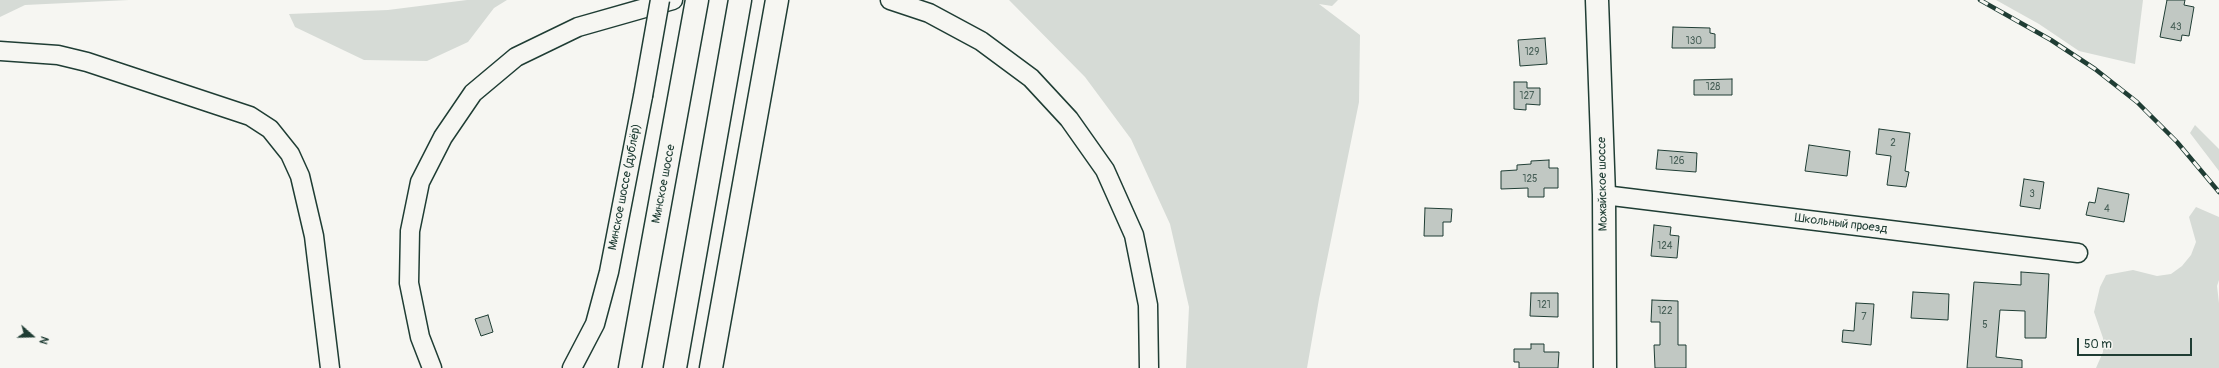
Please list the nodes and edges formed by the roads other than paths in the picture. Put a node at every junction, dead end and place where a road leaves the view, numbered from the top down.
1 (660, 0) edge
2 (672, 0) edge
3 (697, 0) edge
4 (740, 0) edge
5 (777, 0) edge
6 (890, 0) edge
7 (1597, 0) edge
8 (0, 51) edge
9 (1604, 195) junction
10 (2078, 253) dead end
11 (330, 368) edge
12 (432, 368) edge
13 (572, 368) edge
14 (630, 368) edge
15 (675, 368) edge
16 (712, 368) edge
17 (1149, 368) edge
18 (1604, 368) edge

1 - 13 street, Минское шоссе (дублёр), bridge
2 - 12 street
3 - 14 main road, Минское шоссе
4 - 15 main road
5 - 16 main road
6 - 17 street
7 - 9 main road, Можайское шоссе
8 - 11 street
9 - 10 street, Школьный проезд
9 - 18 main road, Можайское шоссе

